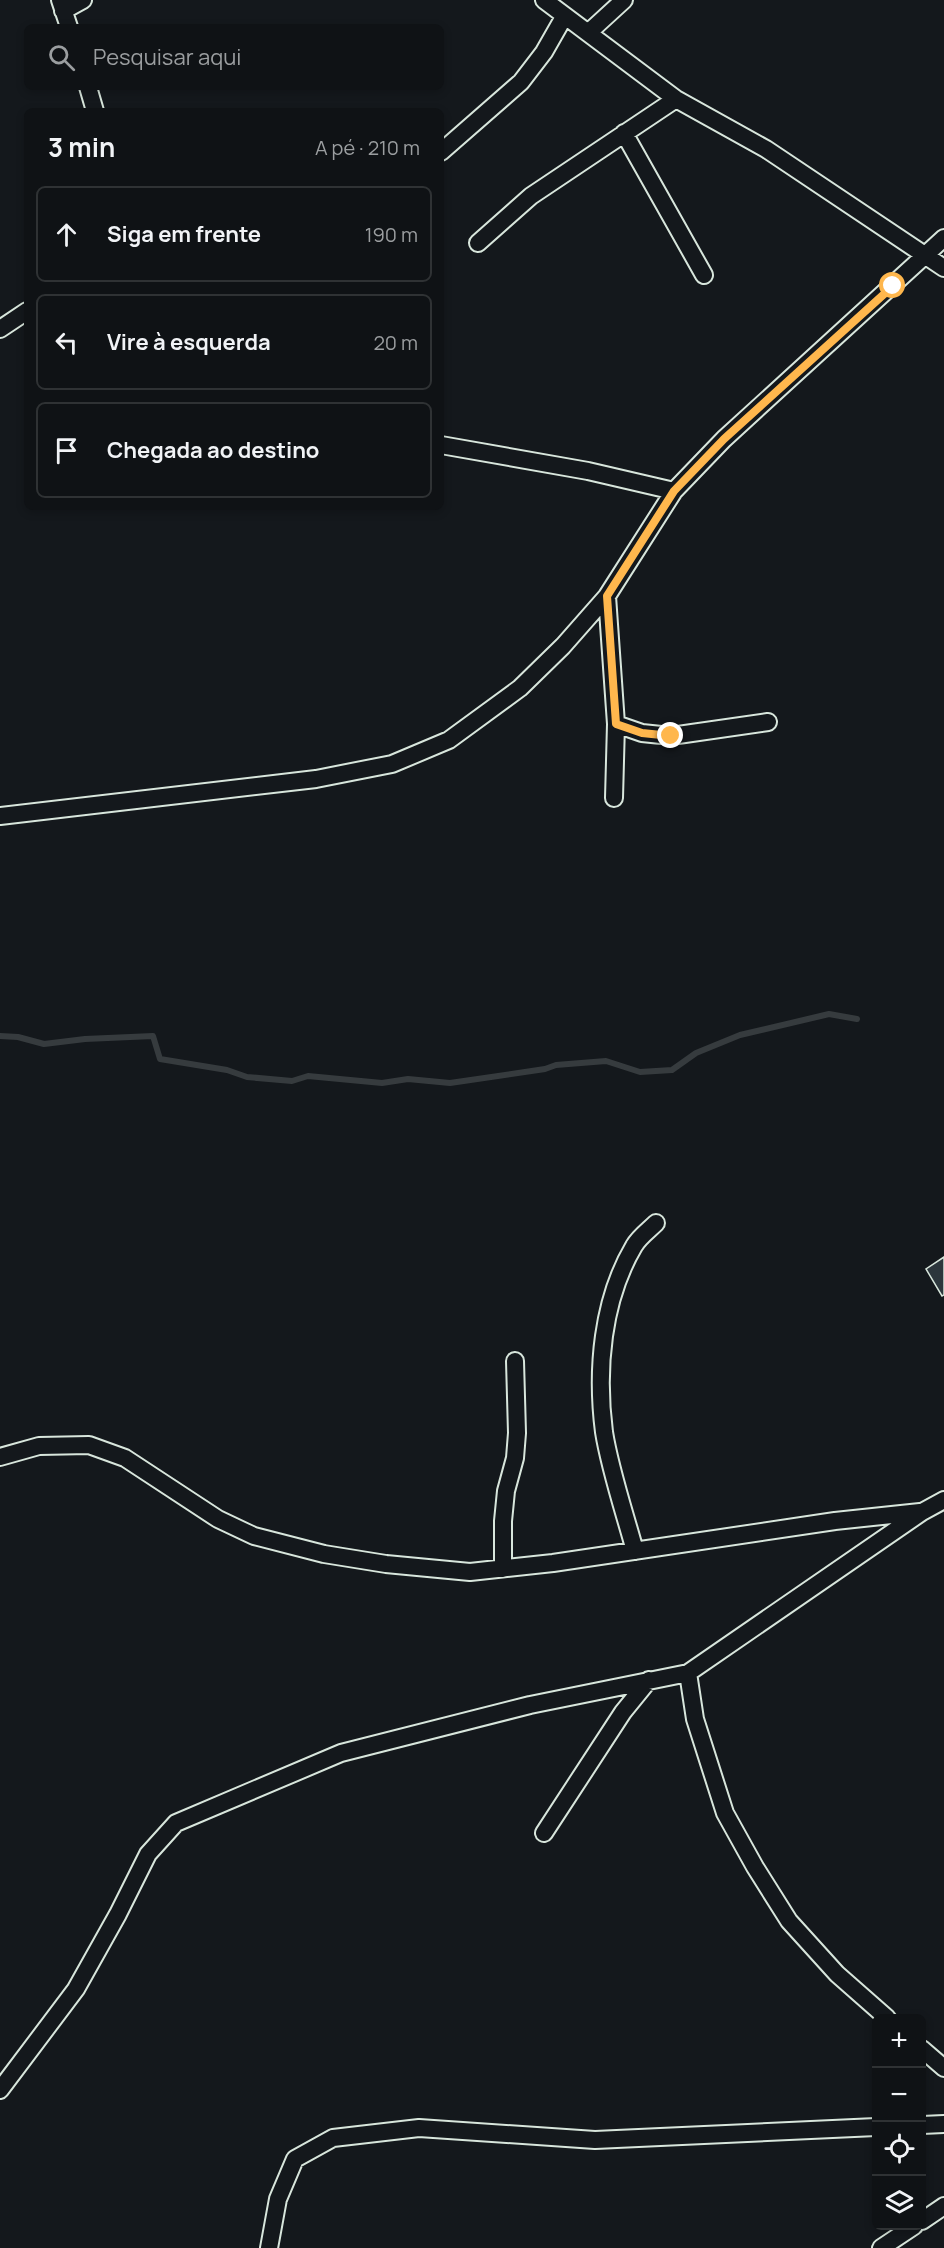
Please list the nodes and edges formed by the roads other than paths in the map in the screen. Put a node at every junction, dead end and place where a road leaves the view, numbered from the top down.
1 (83, 0) edge
2 (544, 0) edge
3 (624, 0) edge
4 (64, 13) edge
5 (564, 17) junction
6 (588, 33) junction
7 (89, 90) edge
8 (676, 99) junction
9 (94, 108) edge
10 (624, 133) junction
11 (444, 149) edge
12 (944, 238) edge
13 (478, 243) dead end
14 (927, 255) junction
15 (944, 268) edge
16 (704, 275) dead end
17 (24, 313) edge
18 (0, 330) edge
19 (444, 446) edge
20 (674, 491) junction
21 (607, 596) junction
22 (768, 722) dead end
23 (616, 724) junction
24 (614, 798) dead end
25 (0, 816) edge
26 (656, 1223) dead end
27 (515, 1361) dead end
28 (0, 1458) edge
29 (944, 1500) edge
30 (922, 1512) junction
31 (635, 1551) junction
32 (502, 1569) junction
33 (688, 1673) junction
34 (650, 1680) junction
35 (544, 1833) dead end
36 (881, 2014) edge
37 (926, 2053) edge
38 (944, 2068) edge
39 (0, 2090) edge
40 (944, 2124) edge
41 (926, 2125) edge
42 (872, 2127) edge
43 (944, 2206) edge
44 (926, 2218) edge
45 (909, 2230) edge
46 (269, 2248) edge
47 (880, 2248) edge

1 - 4 street
2 - 5 street
3 - 6 street
5 - 6 street
5 - 11 street
6 - 8 street
7 - 9 street
8 - 10 street
8 - 14 street
10 - 13 street
10 - 16 street
12 - 14 street
14 - 15 street
14 - 20 street
17 - 18 street
19 - 20 street
20 - 21 street
21 - 23 street
21 - 25 street
22 - 23 street
23 - 24 street
26 - 31 street
27 - 32 street
28 - 32 street
29 - 30 street
30 - 31 street
30 - 33 street
31 - 32 street
33 - 34 street
33 - 36 street
34 - 35 street
34 - 39 street
37 - 38 street
40 - 41 street
42 - 46 street
43 - 44 street
45 - 47 street

